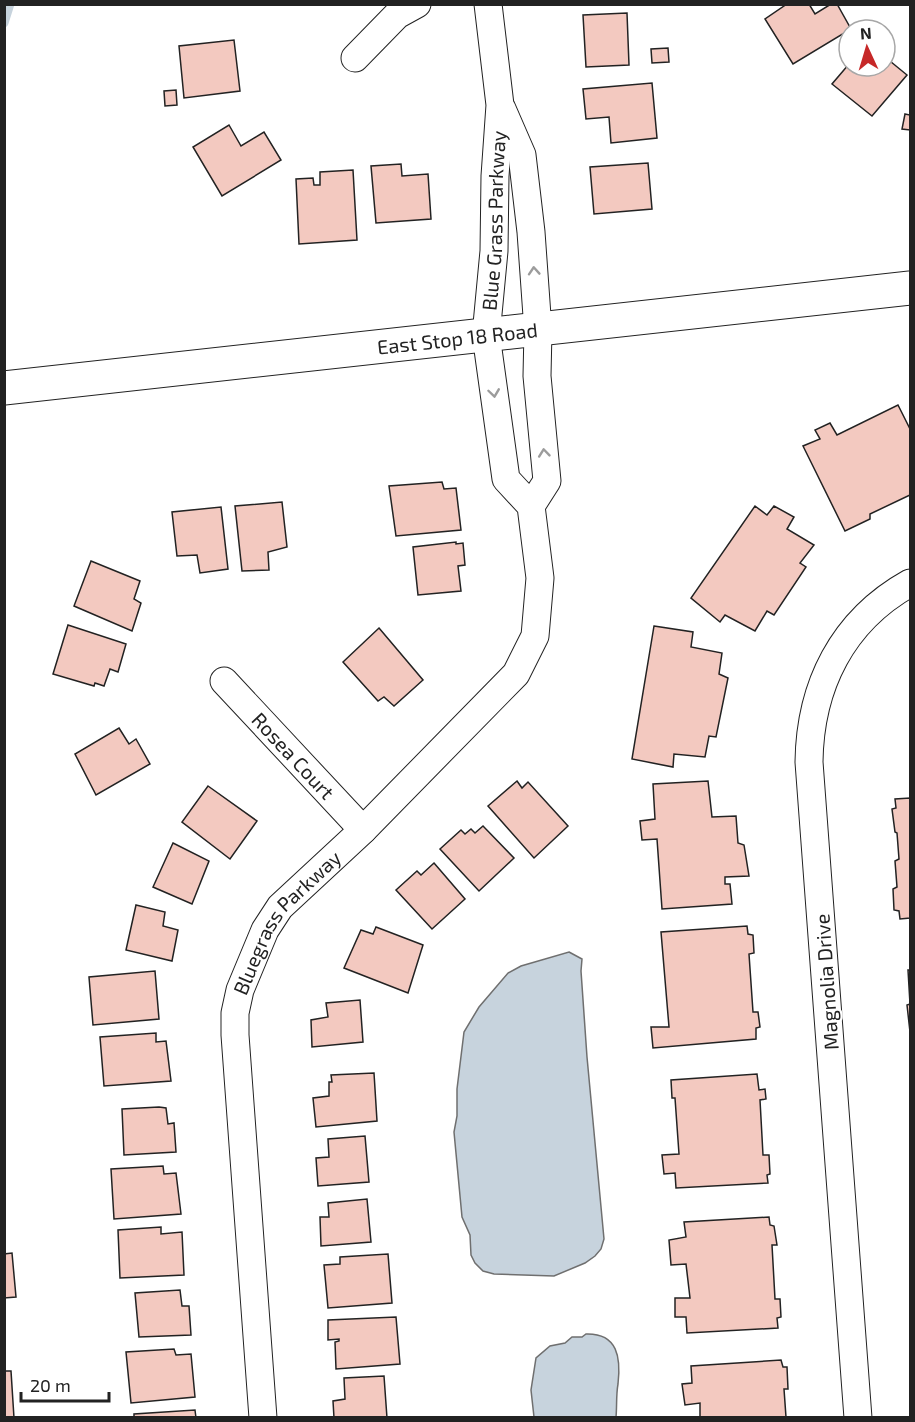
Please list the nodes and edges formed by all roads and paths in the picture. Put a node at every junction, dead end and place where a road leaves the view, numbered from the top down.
1 (417, 4) edge
2 (488, 4) edge
3 (355, 58) dead end
4 (500, 105) junction
5 (910, 288) edge
6 (538, 330) junction
7 (486, 335) junction
8 (4, 388) edge
9 (531, 506) junction
10 (910, 583) edge
11 (224, 681) dead end
12 (363, 830) junction
13 (263, 1418) edge
14 (858, 1418) edge

1 - 3 street
2 - 4 street, Blue Grass Parkway
6 -> 4 street, Blue Grass Parkway
4 - 7 street, Blue Grass Parkway
5 - 6 street, East Stop 18 Road
6 - 7 street, East Stop 18 Road
9 -> 6 street
7 - 8 street, East Stop 18 Road
7 -> 9 street
9 - 12 street, Bluegrass Parkway
10 - 14 street, Magnolia Drive
11 - 12 street, Rosea Court
12 - 13 street, Bluegrass Parkway

